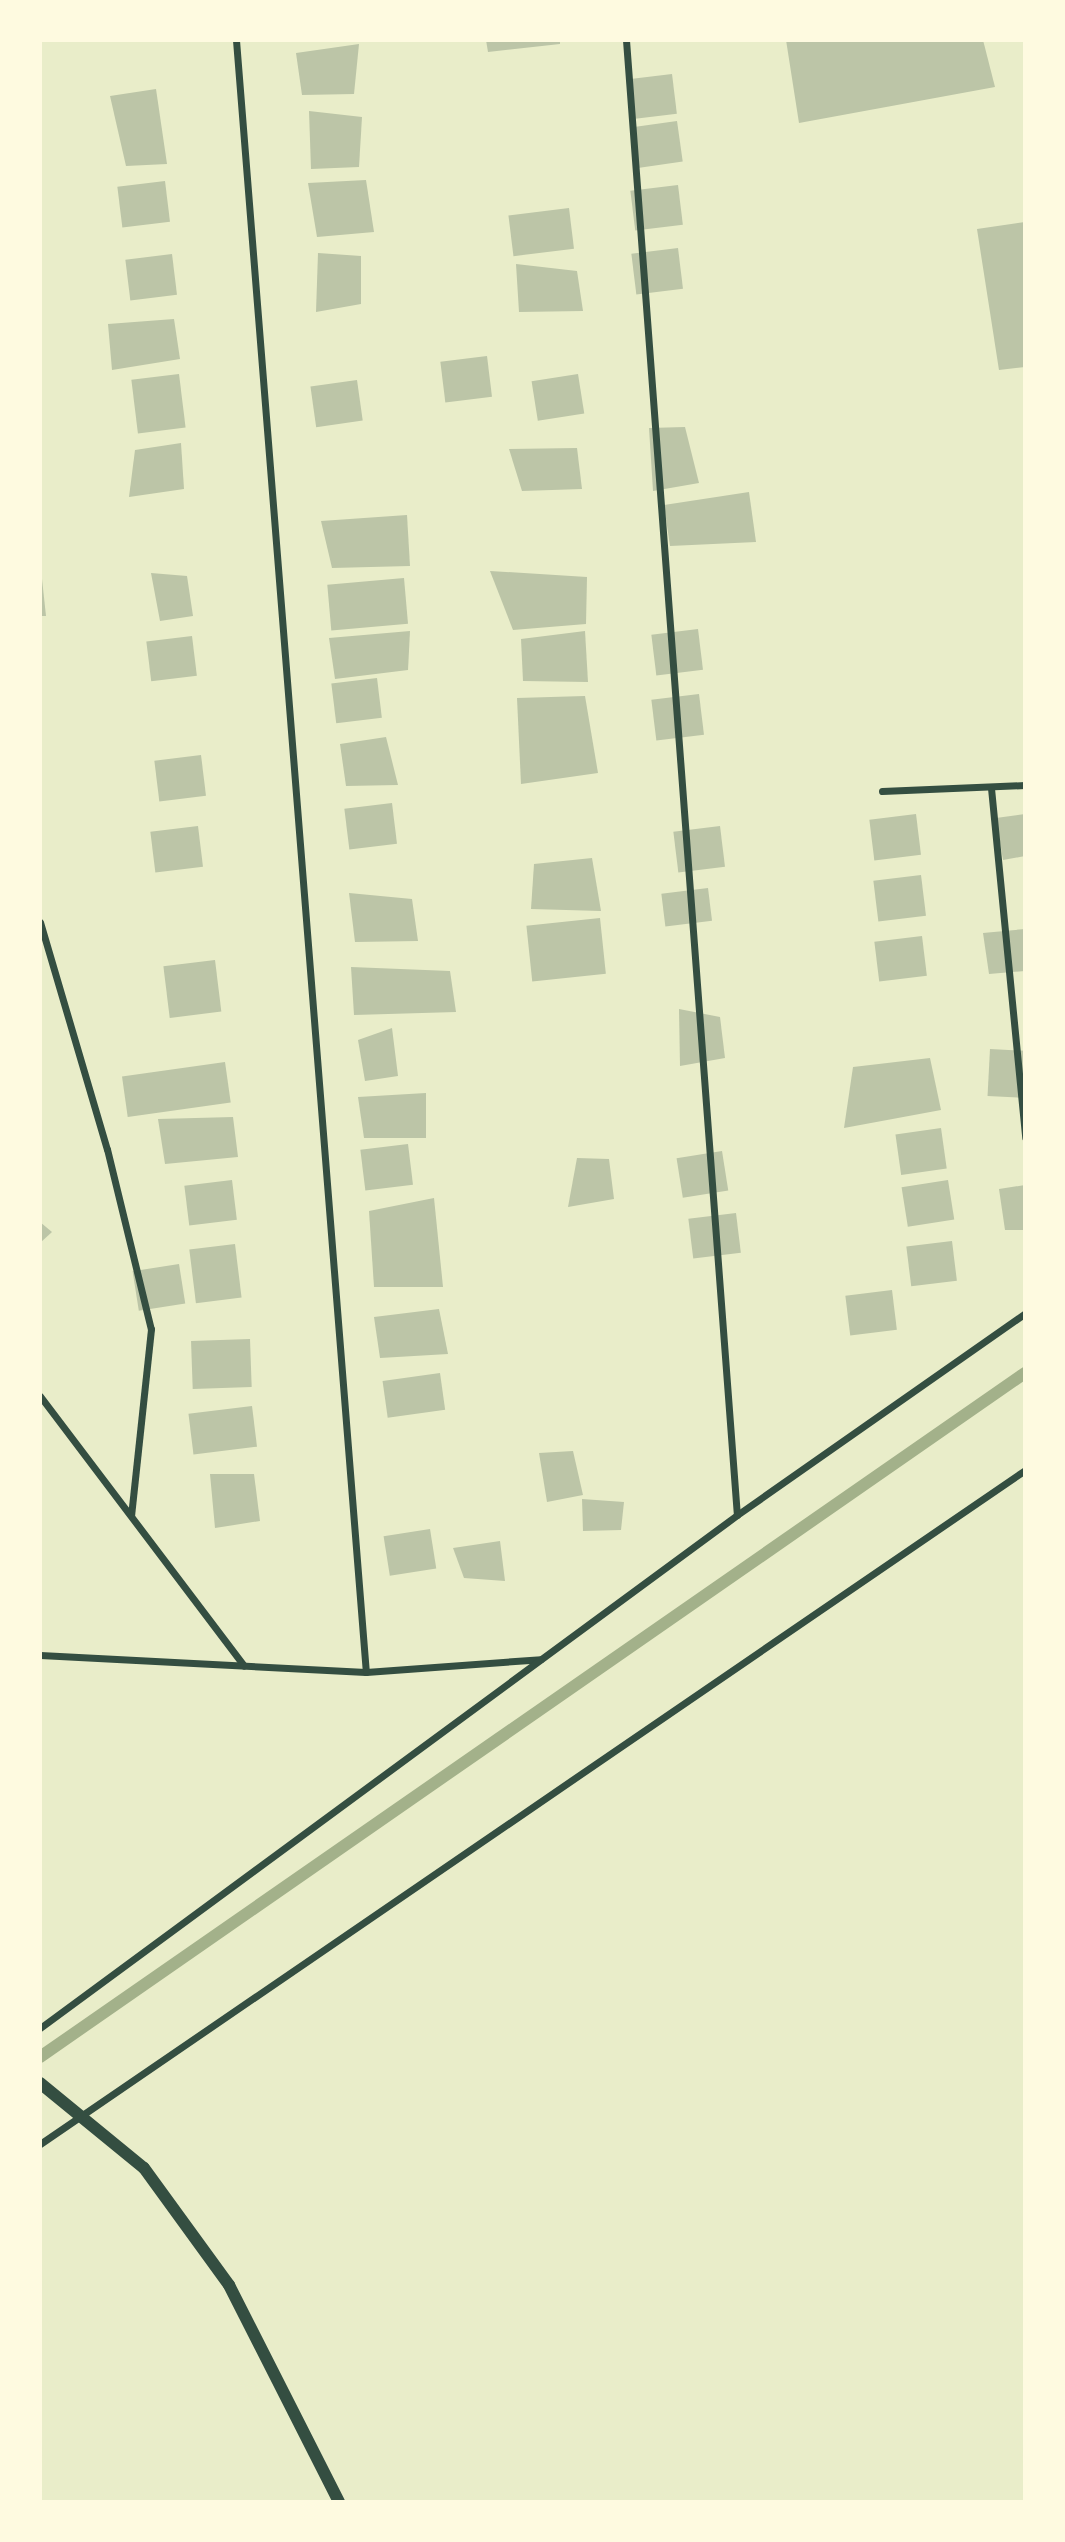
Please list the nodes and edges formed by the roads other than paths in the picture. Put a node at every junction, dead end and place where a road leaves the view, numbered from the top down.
1 (236, 40) edge
2 (626, 40) edge
3 (1025, 785) edge
4 (991, 788) junction
5 (882, 791) dead end
6 (40, 922) edge
7 (1025, 1137) edge
8 (1025, 1313) edge
9 (40, 1396) edge
10 (1025, 1469) edge
11 (131, 1515) junction
12 (737, 1515) junction
13 (40, 1655) edge
14 (542, 1659) junction
15 (244, 1666) junction
16 (366, 1672) junction
17 (40, 2028) edge
18 (40, 2083) edge
19 (81, 2115) junction
20 (40, 2144) edge
21 (340, 2502) edge

1 - 16 street
2 - 12 street
3 - 4 street
4 - 5 street
4 - 7 street
6 - 11 street
8 - 12 street
9 - 11 street
10 - 19 street
11 - 15 street
12 - 14 street
13 - 15 street
14 - 16 street
14 - 17 street
15 - 16 street
18 - 19 street
19 - 20 street
19 - 21 street

